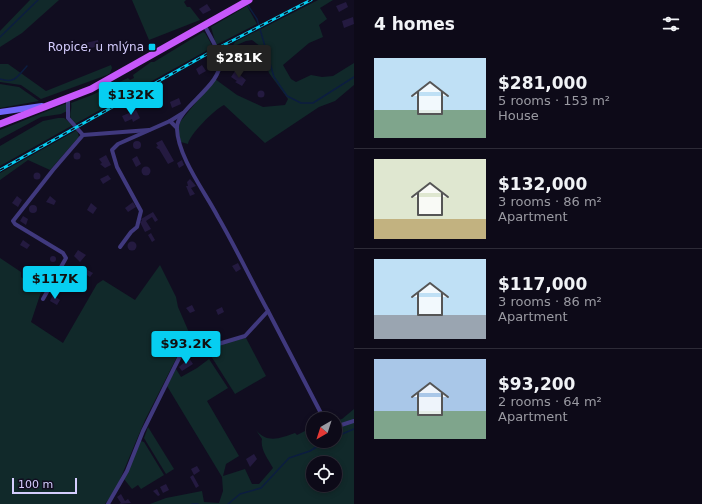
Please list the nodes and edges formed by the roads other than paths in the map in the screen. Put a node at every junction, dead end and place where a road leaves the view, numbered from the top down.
1 (247, 1) edge
2 (204, 26) junction
3 (68, 97) junction
4 (49, 104) junction
5 (0, 112) edge
6 (184, 112) junction
7 (170, 121) junction
8 (0, 124) edge
9 (176, 128) junction
10 (149, 130) junction
11 (83, 135) junction
12 (120, 247) dead end
13 (43, 299) dead end
14 (268, 311) junction
15 (320, 412) edge
16 (354, 421) edge
17 (342, 425) edge
18 (108, 504) edge

1 - 2 main road
2 - 3 main road
2 - 6 street
3 - 4 main road
3 - 11 street
4 - 5 main road
4 - 8 main road
6 - 7 street
6 - 9 street
7 - 9 street
7 - 10 street
9 - 14 street
10 - 11 street
10 - 12 street
11 - 13 street
14 - 15 street
14 - 18 street
16 - 17 street

